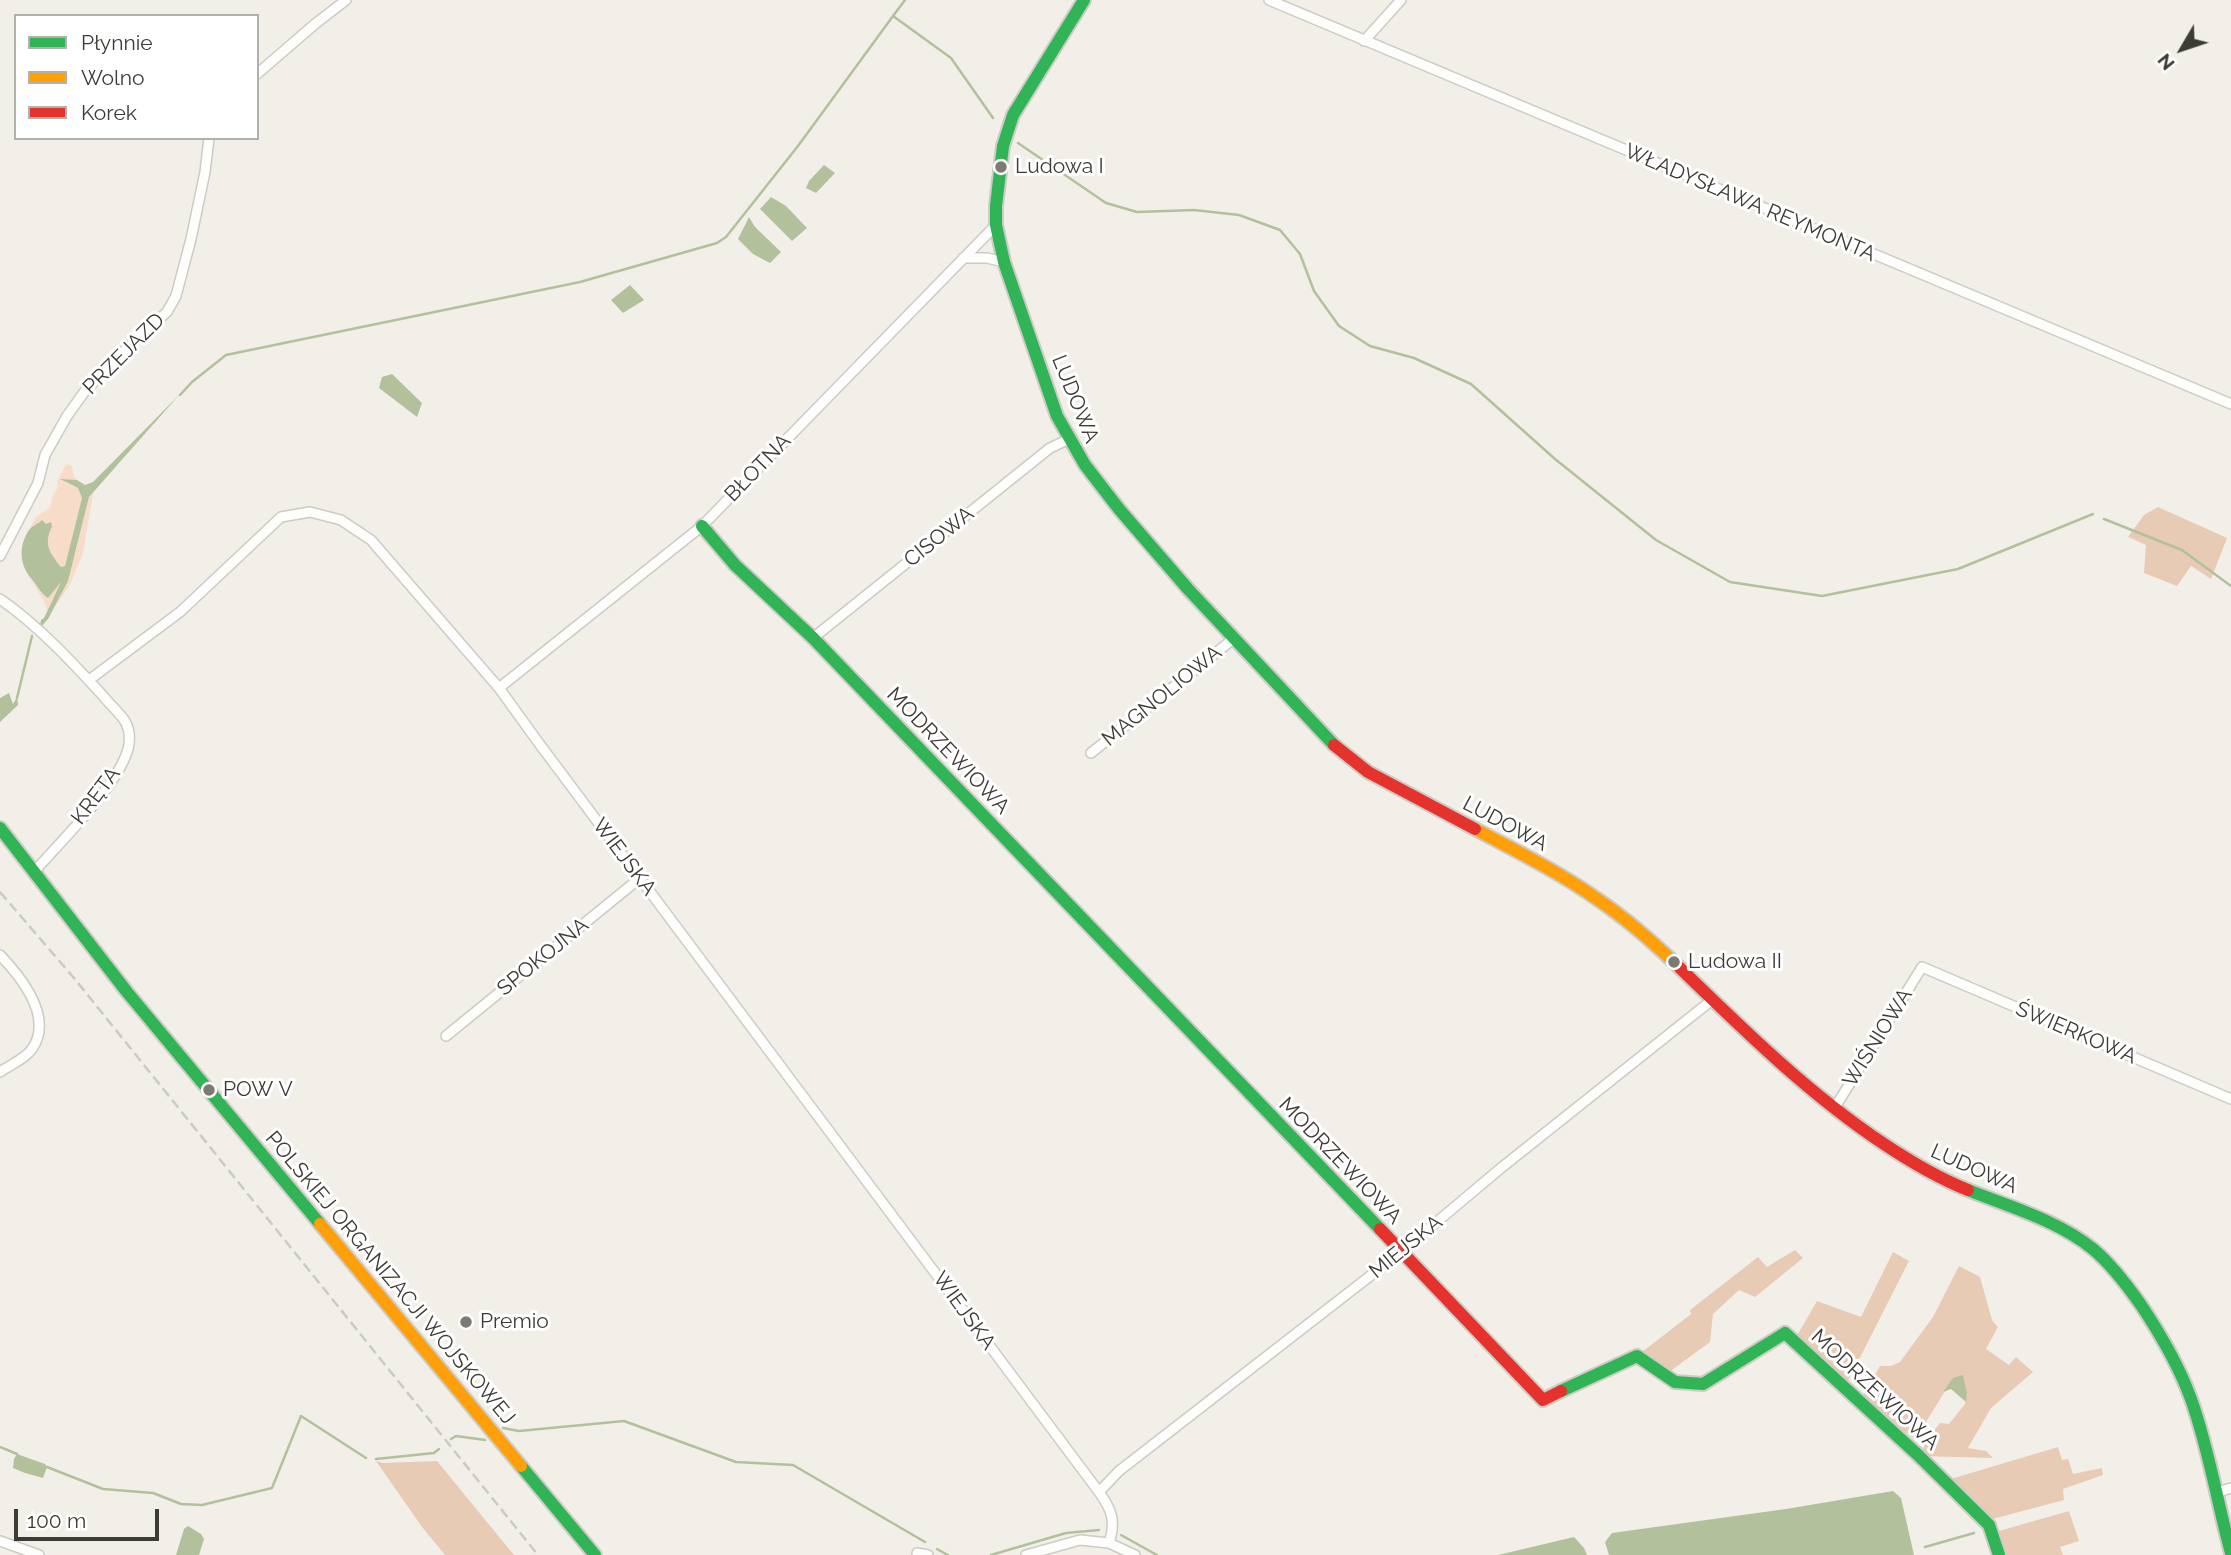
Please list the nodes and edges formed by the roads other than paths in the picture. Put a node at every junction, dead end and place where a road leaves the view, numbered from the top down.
1 (346, 0) edge
2 (1084, 0) edge
3 (1269, 0) edge
4 (1401, 0) edge
5 (1364, 41) junction
6 (259, 72) edge
7 (209, 140) edge
8 (996, 225) junction
9 (963, 258) junction
10 (1004, 262) junction
11 (2231, 404) edge
12 (1067, 440) junction
13 (702, 526) junction
14 (0, 556) edge
15 (0, 598) edge
16 (813, 638) junction
17 (1233, 639) junction
18 (89, 680) junction
19 (499, 688) junction
20 (1091, 754) dead end
21 (0, 828) edge
22 (34, 872) junction
23 (640, 878) junction
24 (0, 955) edge
25 (1922, 967) joint
26 (1712, 1000) junction
27 (446, 1035) dead end
28 (0, 1072) edge
29 (2231, 1099) edge
30 (1834, 1109) junction
31 (1401, 1252) junction
32 (2231, 1488) edge
33 (1099, 1492) junction
34 (2215, 1493) junction
35 (0, 1541) edge
36 (1109, 1543) junction
37 (917, 1553) edge
38 (2231, 1553) edge
39 (39, 1555) edge
40 (595, 1555) edge
41 (928, 1555) edge
42 (1026, 1555) edge
43 (1135, 1555) edge
44 (1999, 1555) edge

1 - 6 street
2 - 8 street, LUDOWA
3 - 5 street, WŁADYSŁAWA REYMONTA
4 - 5 street
5 - 11 street, WŁADYSŁAWA REYMONTA
7 - 14 street, PRZEJAZD
8 - 9 street, BŁOTNA
8 - 10 street, LUDOWA
9 - 10 street
9 - 13 street, BŁOTNA
10 - 12 street, LUDOWA
12 - 16 street, CISOWA
12 - 17 street, LUDOWA
13 - 16 street, MODRZEWIOWA
13 - 19 street, BŁOTNA
15 - 18 street
16 - 31 street, MODRZEWIOWA
17 - 20 street, MAGNOLIOWA
17 - 26 street, LUDOWA
18 - 19 street, WIEJSKA
18 - 22 street, KRĘTA
19 - 23 street, WIEJSKA
21 - 22 street, POLSKIEJ ORGANIZACJI WOJSKOWEJ
22 - 40 street, POLSKIEJ ORGANIZACJI WOJSKOWEJ
23 - 27 street, SPOKOJNA
23 - 33 street, WIEJSKA
24 - 28 street
25 - 29 street, ŚWIERKOWA
25 - 30 street, WIŚNIOWA
26 - 30 street, LUDOWA
26 - 31 street, MIEJSKA
30 - 34 street, LUDOWA
31 - 33 street, MIEJSKA
31 - 44 street, MODRZEWIOWA
32 - 34 street
33 - 36 street, WIEJSKA
34 - 38 street, LUDOWA
35 - 39 street
36 - 42 street
36 - 43 street
37 - 41 street

